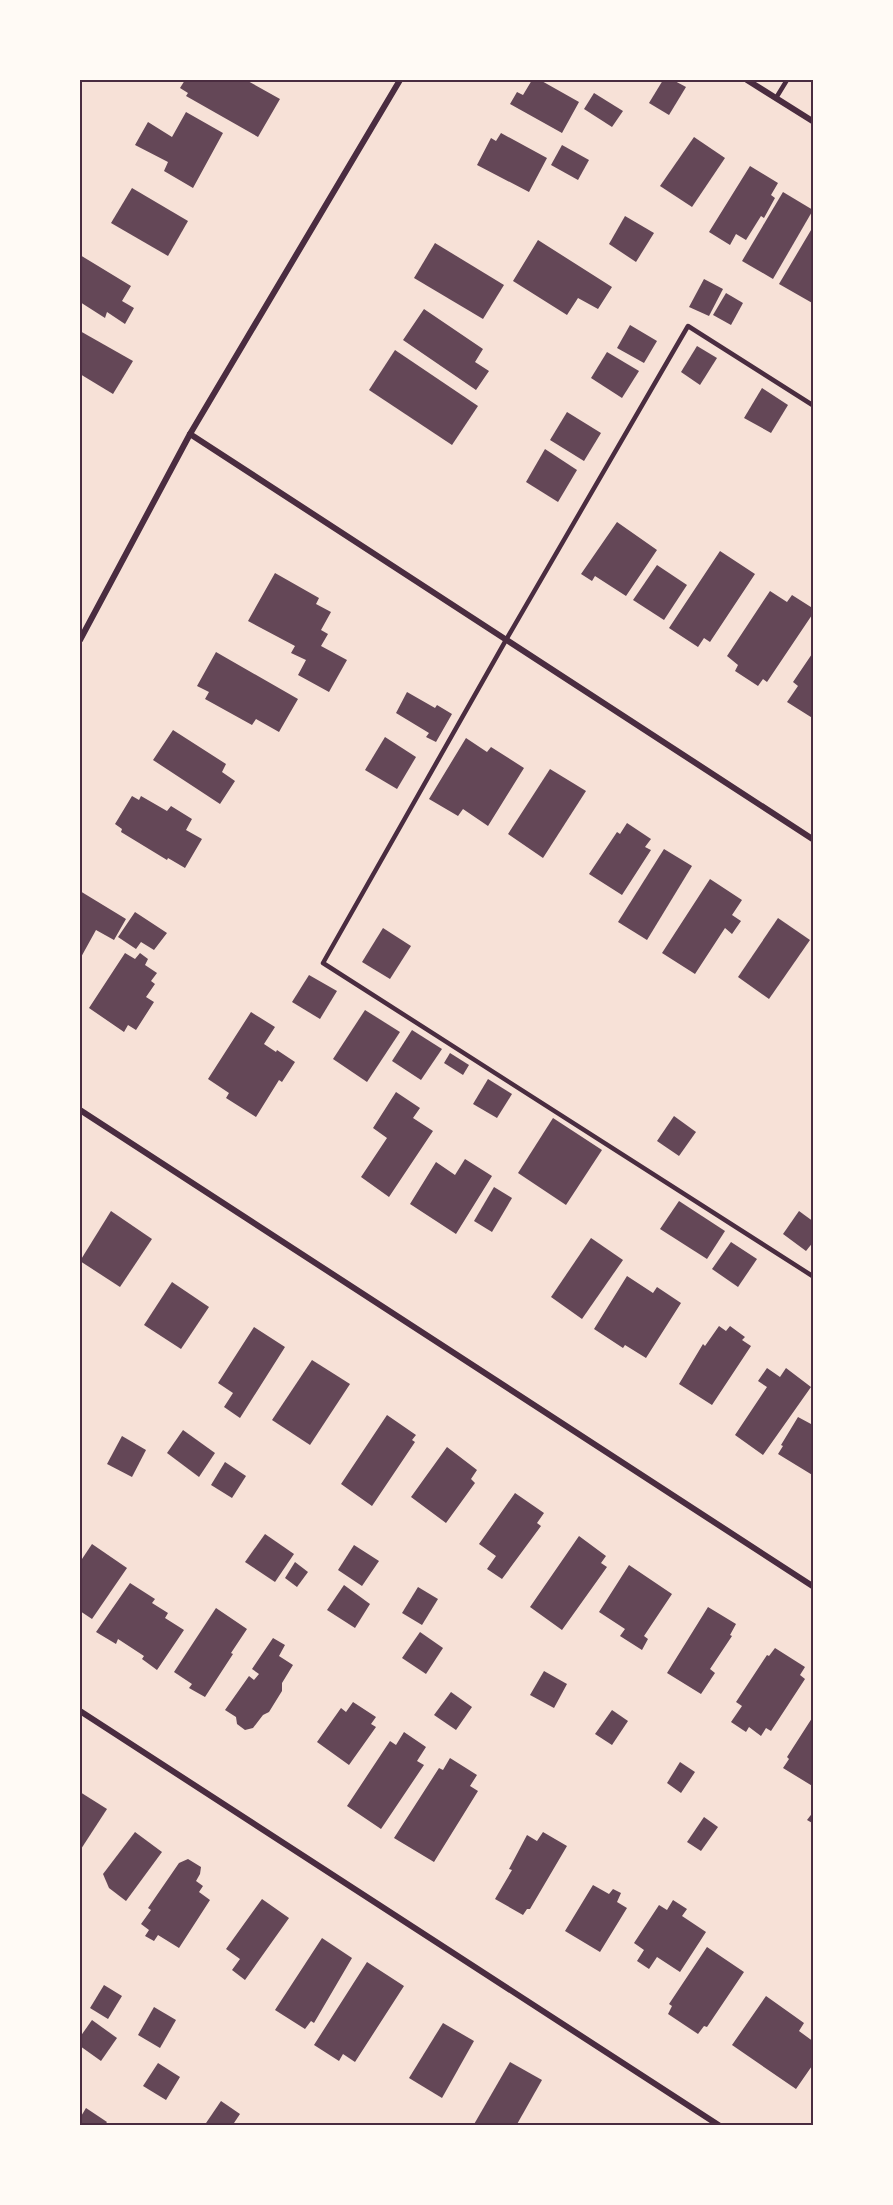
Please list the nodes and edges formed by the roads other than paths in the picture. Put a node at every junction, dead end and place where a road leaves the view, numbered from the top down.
1 (400, 80) edge
2 (747, 80) edge
3 (787, 80) edge
4 (776, 98) junction
5 (813, 122) edge
6 (813, 406) edge
7 (190, 434) junction
8 (80, 639) edge
9 (506, 640) junction
10 (813, 840) edge
11 (80, 1110) edge
12 (813, 1277) edge
13 (813, 1587) edge
14 (80, 1711) edge
15 (720, 2126) edge

1 - 7 street
2 - 4 street
3 - 4 lane
4 - 5 street
6 - 9 lane
7 - 8 street
7 - 9 street
9 - 10 street
9 - 12 lane
11 - 13 street
14 - 15 street

